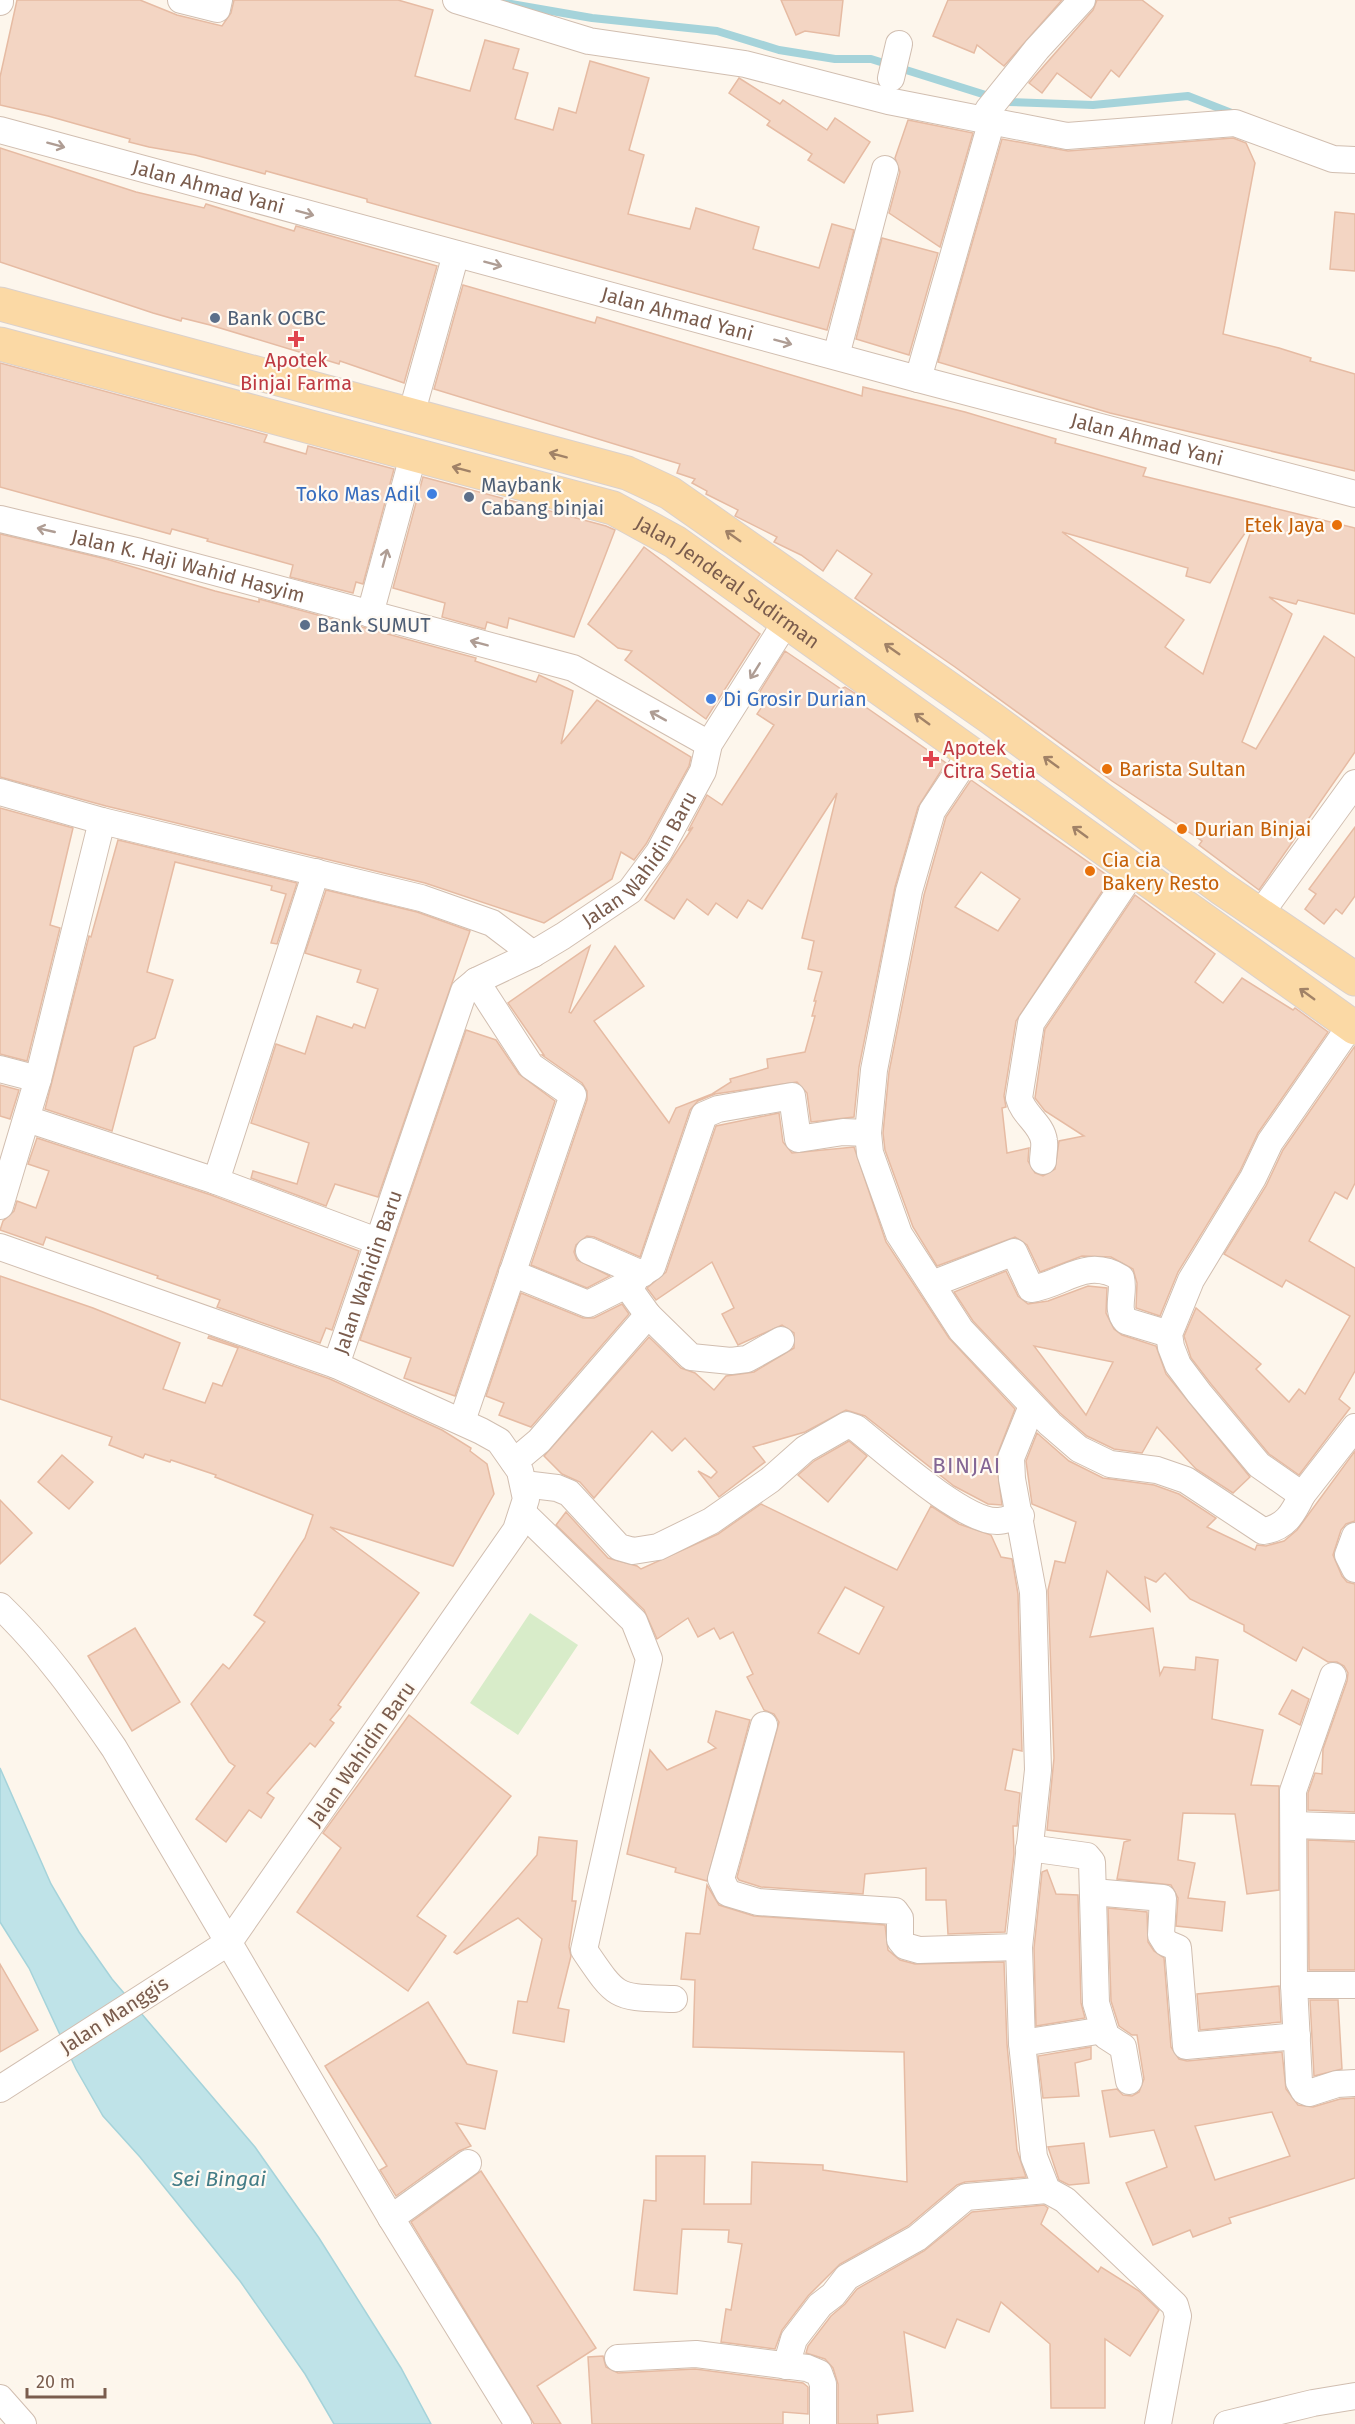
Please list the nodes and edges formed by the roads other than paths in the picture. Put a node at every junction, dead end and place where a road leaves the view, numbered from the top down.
1 (181, 0) edge
2 (219, 0) edge
3 (456, 0) edge
4 (1082, 0) edge
5 (899, 44) dead end
6 (891, 78) dead end
7 (990, 115) junction
8 (0, 130) edge
9 (1355, 160) edge
10 (885, 169) dead end
11 (456, 254) junction
12 (0, 304) edge
13 (129, 339) junction
14 (0, 344) edge
15 (836, 356) junction
16 (119, 376) junction
17 (918, 379) junction
18 (411, 415) junction
19 (413, 456) junction
20 (1355, 494) edge
21 (0, 519) edge
22 (370, 614) junction
23 (786, 622) junction
24 (991, 718) junction
25 (709, 744) junction
26 (970, 754) junction
27 (1008, 780) junction
28 (1355, 783) edge
29 (0, 792) edge
30 (102, 821) junction
31 (1134, 870) junction
32 (316, 872) junction
33 (1221, 888) junction
34 (1260, 914) junction
35 (1200, 917) junction
36 (533, 954) junction
37 (1355, 979) edge
38 (476, 981) junction
39 (1353, 1027) edge
40 (0, 1069) edge
41 (38, 1079) junction
42 (27, 1119) junction
43 (868, 1133) junction
44 (1043, 1161) dead end
45 (216, 1181) junction
46 (0, 1206) edge
47 (377, 1241) junction
48 (0, 1247) edge
49 (589, 1251) dead end
50 (512, 1274) junction
51 (636, 1282) junction
52 (932, 1284) junction
53 (648, 1315) junction
54 (1169, 1334) junction
55 (781, 1340) dead end
56 (336, 1365) junction
57 (1032, 1406) junction
58 (462, 1421) junction
59 (1355, 1427) edge
60 (519, 1473) junction
61 (1302, 1495) junction
62 (524, 1513) junction
63 (1021, 1516) junction
64 (1355, 1536) edge
65 (1355, 1569) edge
66 (0, 1606) edge
67 (1333, 1676) dead end
68 (764, 1725) dead end
69 (1294, 1825) junction
70 (1355, 1827) edge
71 (1029, 1848) junction
72 (1093, 1892) junction
73 (229, 1942) junction
74 (1019, 1947) junction
75 (1294, 1985) junction
76 (1355, 1985) edge
77 (674, 1999) dead end
78 (1104, 2030) junction
79 (1297, 2036) junction
80 (1022, 2043) junction
81 (1129, 2081) dead end
82 (1355, 2083) edge
83 (0, 2089) edge
84 (468, 2163) dead end
85 (1047, 2190) junction
86 (391, 2218) junction
87 (618, 2358) dead end
88 (786, 2366) junction
89 (1355, 2396) edge
90 (0, 2398) edge
91 (23, 2424) edge
92 (518, 2424) edge
93 (824, 2424) edge
94 (1158, 2424) edge
95 (1227, 2424) edge

1 - 2 street
3 - 7 street
4 - 7 street
5 - 6 street
7 - 9 street
7 - 17 street
8 -> 11 street, Jalan Ahmad Yani
10 - 15 street
11 -> 15 street, Jalan Ahmad Yani
11 - 18 street
12 - 13 main road, Jalan Jenderal Sudirman
13 - 16 main road
13 - 18 main road, Jalan Jenderal Sudirman
14 - 16 main road, Jalan Jenderal Sudirman
15 - 17 street, Jalan Ahmad Yani
16 - 19 main road, Jalan Jenderal Sudirman
17 - 20 street, Jalan Ahmad Yani
24 -> 18 main road, Jalan Jenderal Sudirman
22 -> 19 street
23 -> 19 main road, Jalan Jenderal Sudirman
22 -> 21 street, Jalan K. Haji Wahid Hasyim
25 -> 22 street, Jalan K. Haji Wahid Hasyim
23 -> 25 street, Jalan Wahidin Baru
26 -> 23 main road, Jalan Jenderal Sudirman
24 - 27 main road
33 -> 24 main road, Jalan Jenderal Sudirman
25 - 36 street, Jalan Wahidin Baru
26 - 27 main road, Jalan Jenderal Sudirman
26 - 43 street
31 -> 27 main road, Jalan Jenderal Sudirman
28 - 34 street
29 - 30 street
30 - 32 street
30 - 41 street
31 - 35 main road, Jalan Jenderal Sudirman
31 - 44 street
32 - 36 street
32 - 45 street
33 - 34 main road, Jalan Jenderal Sudirman
33 - 35 main road
34 - 37 main road, Jalan Jenderal Sudirman
39 -> 35 main road, Jalan Jenderal Sudirman
36 - 38 street, Jalan Wahidin Baru
38 - 47 street, Jalan Wahidin Baru
38 - 50 street
39 - 54 street
40 - 41 street
41 - 42 street
42 - 45 street
42 - 46 street
43 - 51 street
43 - 52 street
45 - 47 street
47 - 56 street, Jalan Wahidin Baru
48 - 56 street
49 - 51 street
50 - 51 street
50 - 58 street
51 - 53 street
52 - 54 street
52 - 57 street
53 - 55 street
53 - 60 street
54 - 61 street
56 - 58 street, Jalan Wahidin Baru
57 - 61 street
57 - 63 street
58 - 60 street, Jalan Wahidin Baru
59 - 61 street
60 - 62 street, Jalan Wahidin Baru
60 - 63 street
62 - 73 street, Jalan Wahidin Baru
62 - 77 street
63 - 71 street
64 - 65 street
66 - 73 street
67 - 69 street
68 - 74 street
69 - 70 street
69 - 75 street
71 - 72 street
71 - 74 street
72 - 78 street
72 - 79 street
73 - 83 street, Jalan Manggis
73 - 86 street
74 - 80 street
75 - 76 street
75 - 79 street
78 - 80 street
78 - 81 street
79 - 82 street
80 - 85 street
84 - 86 street
85 - 88 street
85 - 94 street
86 - 92 street
87 - 88 street
88 - 93 street
89 - 95 street
90 - 91 street

